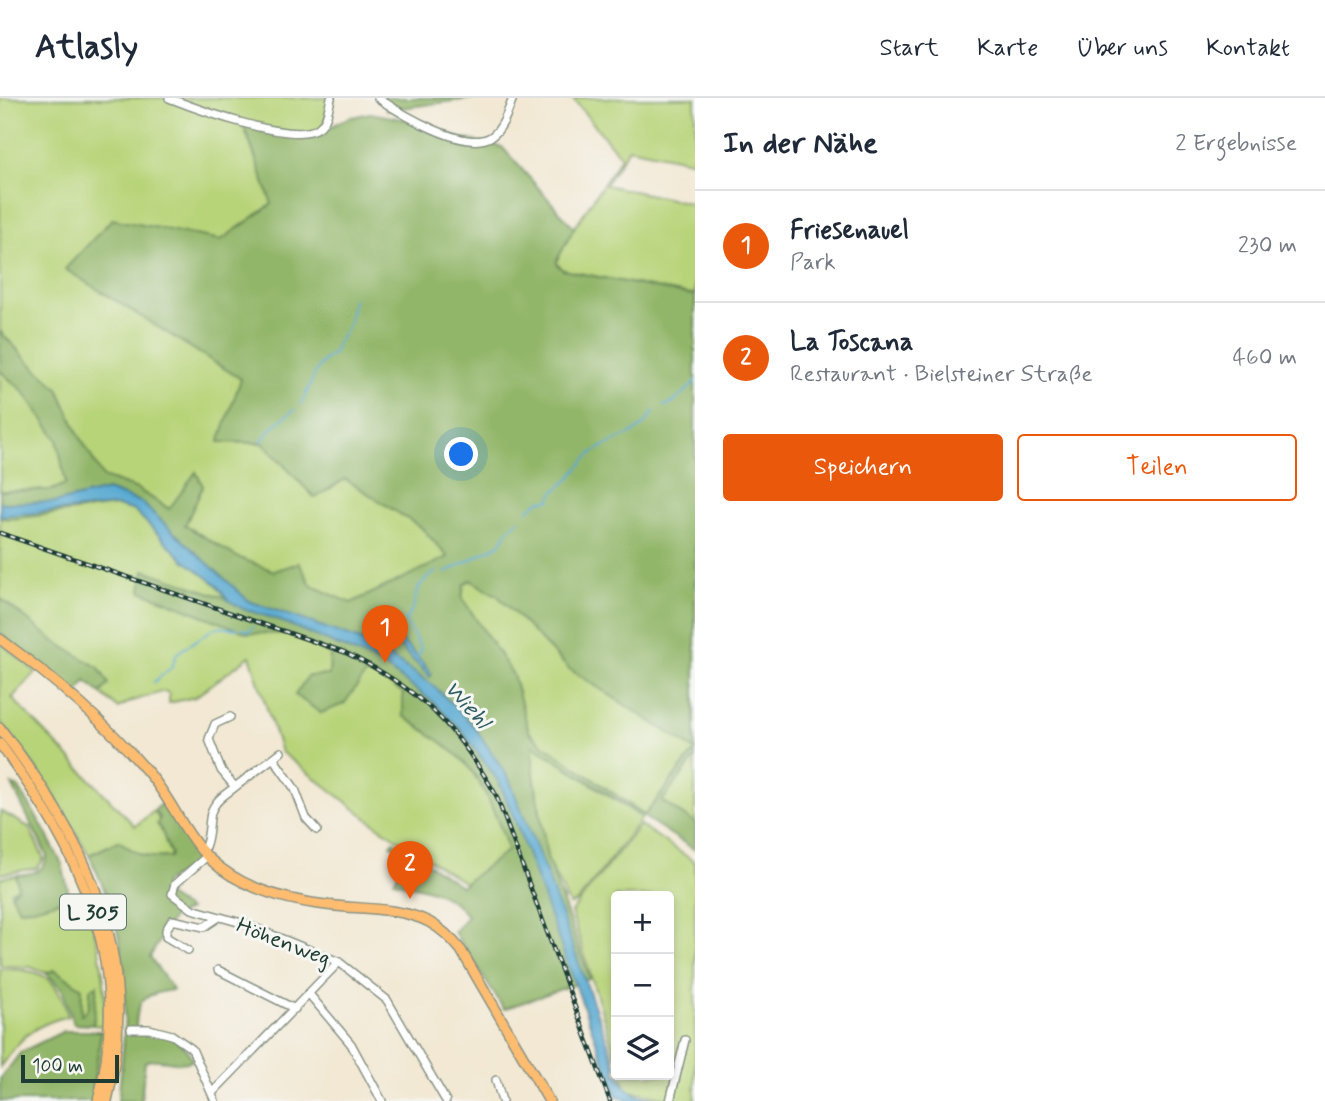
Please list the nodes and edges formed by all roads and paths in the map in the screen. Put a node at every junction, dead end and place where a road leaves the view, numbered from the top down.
1 (169, 98) edge
2 (331, 98) edge
3 (378, 98) edge
4 (513, 98) edge
5 (0, 639) edge
6 (230, 717) dead end
7 (0, 728) edge
8 (0, 744) edge
9 (281, 752) dead end
10 (273, 758) junction
11 (235, 787) junction
12 (317, 830) dead end
13 (206, 857) junction
14 (219, 917) junction
15 (188, 950) dead end
16 (339, 962) junction
17 (218, 970) dead end
18 (309, 995) junction
19 (295, 1009) junction
20 (131, 1029) dead end
21 (685, 1040) dead end
22 (496, 1080) dead end
23 (213, 1092) junction
24 (671, 1097) edge
25 (98, 1101) edge
26 (107, 1101) edge
27 (215, 1101) edge
28 (382, 1101) edge
29 (446, 1101) edge
30 (502, 1101) edge
31 (549, 1101) edge

1 - 2 street
3 - 4 street
5 - 13 main road
6 - 11 street
7 - 26 main road, L 305
8 - 25 main road, L 305
9 - 10 street
10 - 11 street
10 - 12 street
11 - 13 street
13 - 14 street, Höhenweg
13 - 31 main road
14 - 15 street, Höhenweg
14 - 16 street, Höhenweg
16 - 18 street
16 - 29 street, Höhenweg
17 - 19 street
18 - 19 street
18 - 28 street
19 - 23 street
20 - 23 street
21 - 24 street
22 - 30 street
23 - 27 street

